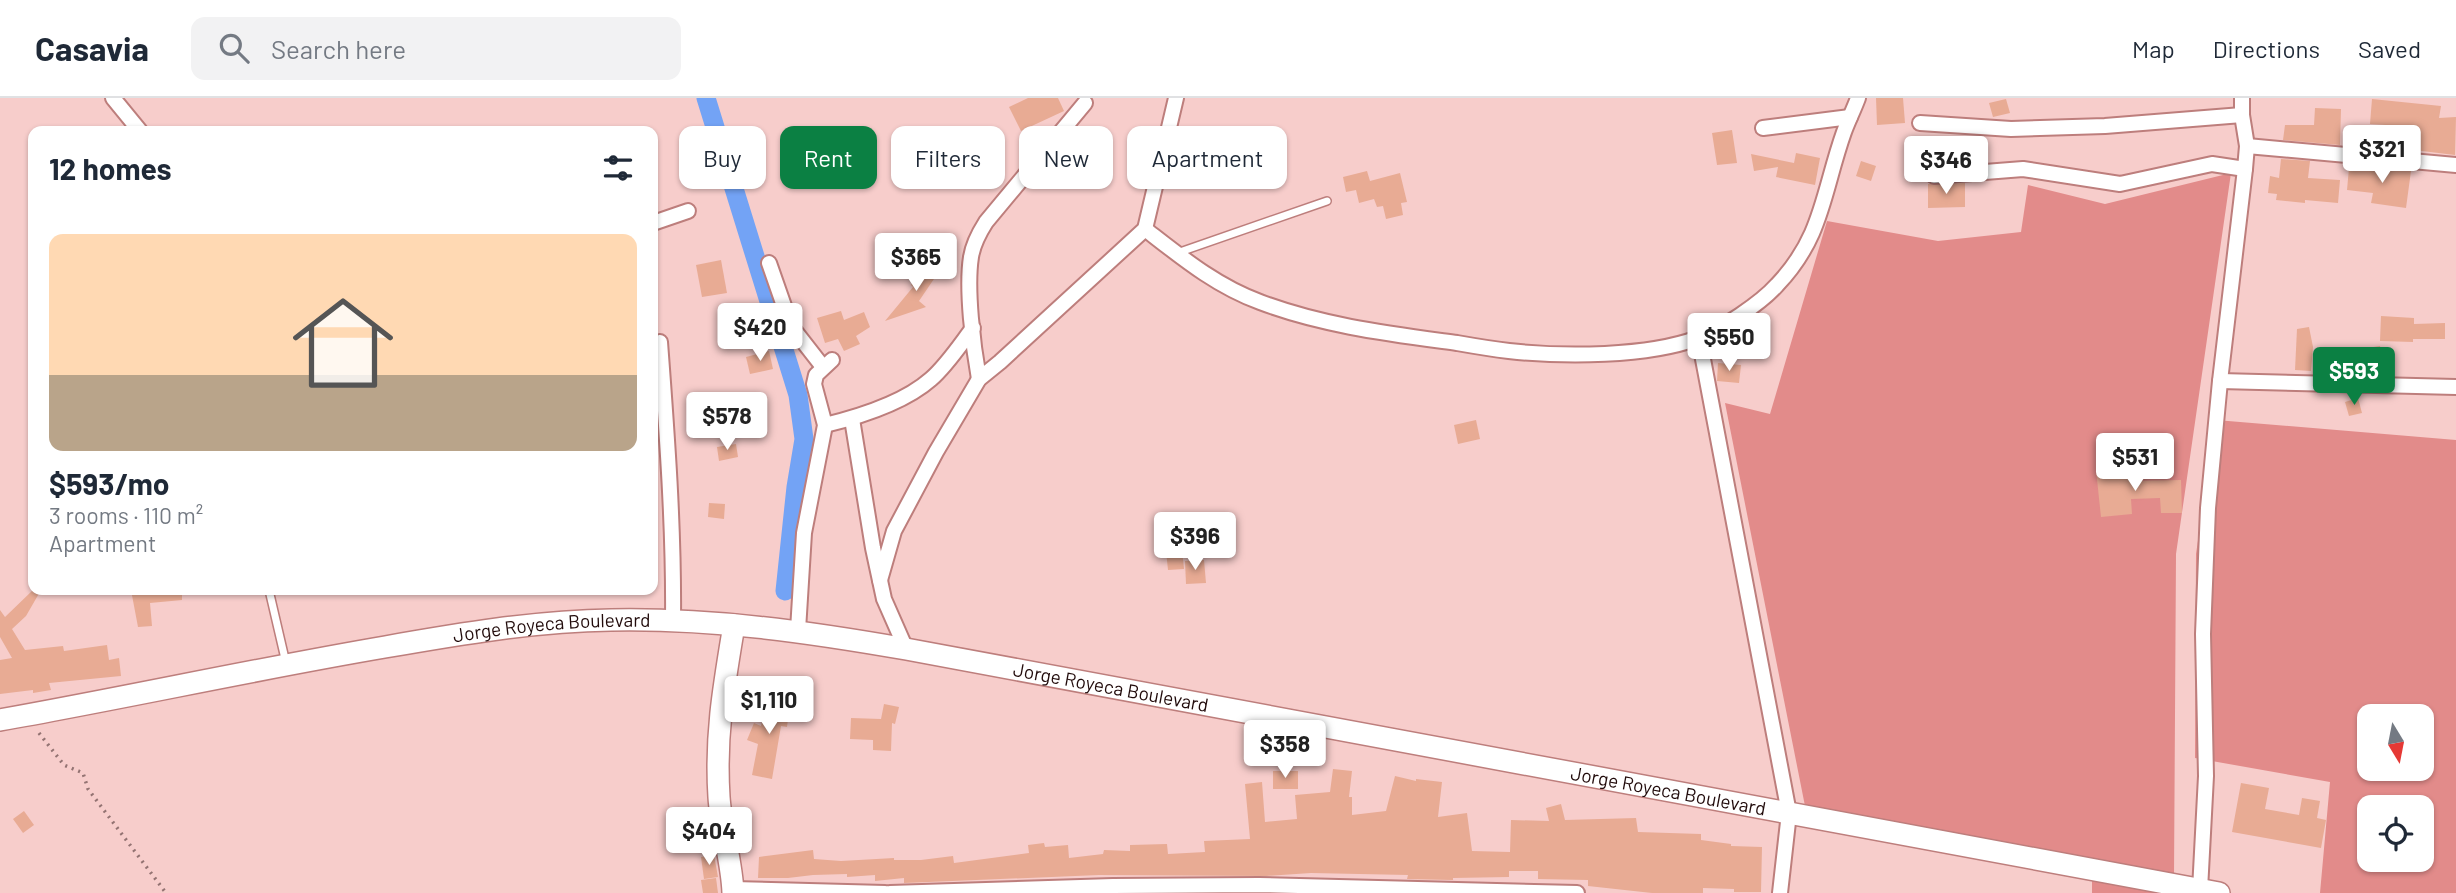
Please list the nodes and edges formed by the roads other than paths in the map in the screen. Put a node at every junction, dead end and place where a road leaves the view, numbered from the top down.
1 (113, 98) edge
2 (1176, 98) edge
3 (1858, 98) edge
4 (2242, 98) edge
5 (1085, 103) dead end
6 (2242, 115) junction
7 (1850, 117) junction
8 (1920, 123) dead end
9 (136, 126) edge
10 (1763, 128) dead end
11 (2247, 146) junction
12 (2456, 165) edge
13 (2245, 169) junction
14 (1934, 176) dead end
15 (1327, 201) dead end
16 (688, 211) dead end
17 (658, 221) edge
18 (1145, 229) junction
19 (1176, 253) junction
20 (769, 263) dead end
21 (973, 328) junction
22 (1699, 338) junction
23 (660, 342) dead end
24 (979, 379) junction
25 (2220, 381) junction
26 (2456, 387) edge
27 (852, 419) junction
28 (825, 425) junction
29 (880, 580) junction
30 (270, 595) edge
31 (673, 621) junction
32 (744, 626) junction
33 (788, 629) junction
34 (906, 649) junction
35 (286, 664) junction
36 (0, 720) edge
37 (1789, 813) junction
38 (1259, 889) edge
39 (1113, 890) edge
40 (1187, 890) edge
41 (1337, 890) edge
42 (733, 891) edge
43 (814, 891) edge
44 (1039, 891) edge
45 (1415, 891) edge
46 (2210, 891) edge
47 (961, 892) edge
48 (1506, 892) edge
49 (888, 893) edge
50 (1577, 893) edge
51 (1780, 893) edge

1 - 9 street
2 - 18 street
3 - 7 street
4 - 6 street
5 - 21 street
6 - 8 street
6 - 11 street
7 - 10 street
7 - 22 street
11 - 12 street
11 - 13 street
13 - 14 street
13 - 25 street
15 - 19 lane
16 - 17 street
18 - 19 street
18 - 24 street
19 - 22 street
20 - 28 street
21 - 24 street
21 - 27 street
22 - 37 street
23 - 31 street
24 - 29 street
25 - 26 street
25 - 46 street
27 - 28 street
27 - 29 street
28 - 33 street
29 - 34 street
30 - 35 lane
31 - 32 street, Jorge Royeca Boulevard
31 - 35 street, Jorge Royeca Boulevard
32 - 33 street, Jorge Royeca Boulevard
32 - 42 street
33 - 34 street, Jorge Royeca Boulevard
34 - 37 street, Jorge Royeca Boulevard
35 - 36 street, Jorge Royeca Boulevard
37 - 46 street, Jorge Royeca Boulevard
37 - 51 street
38 - 40 street
38 - 41 street
39 - 40 street
39 - 44 street
41 - 45 street
42 - 43 street
43 - 49 street
44 - 47 street
45 - 48 street
47 - 49 street
48 - 50 street

